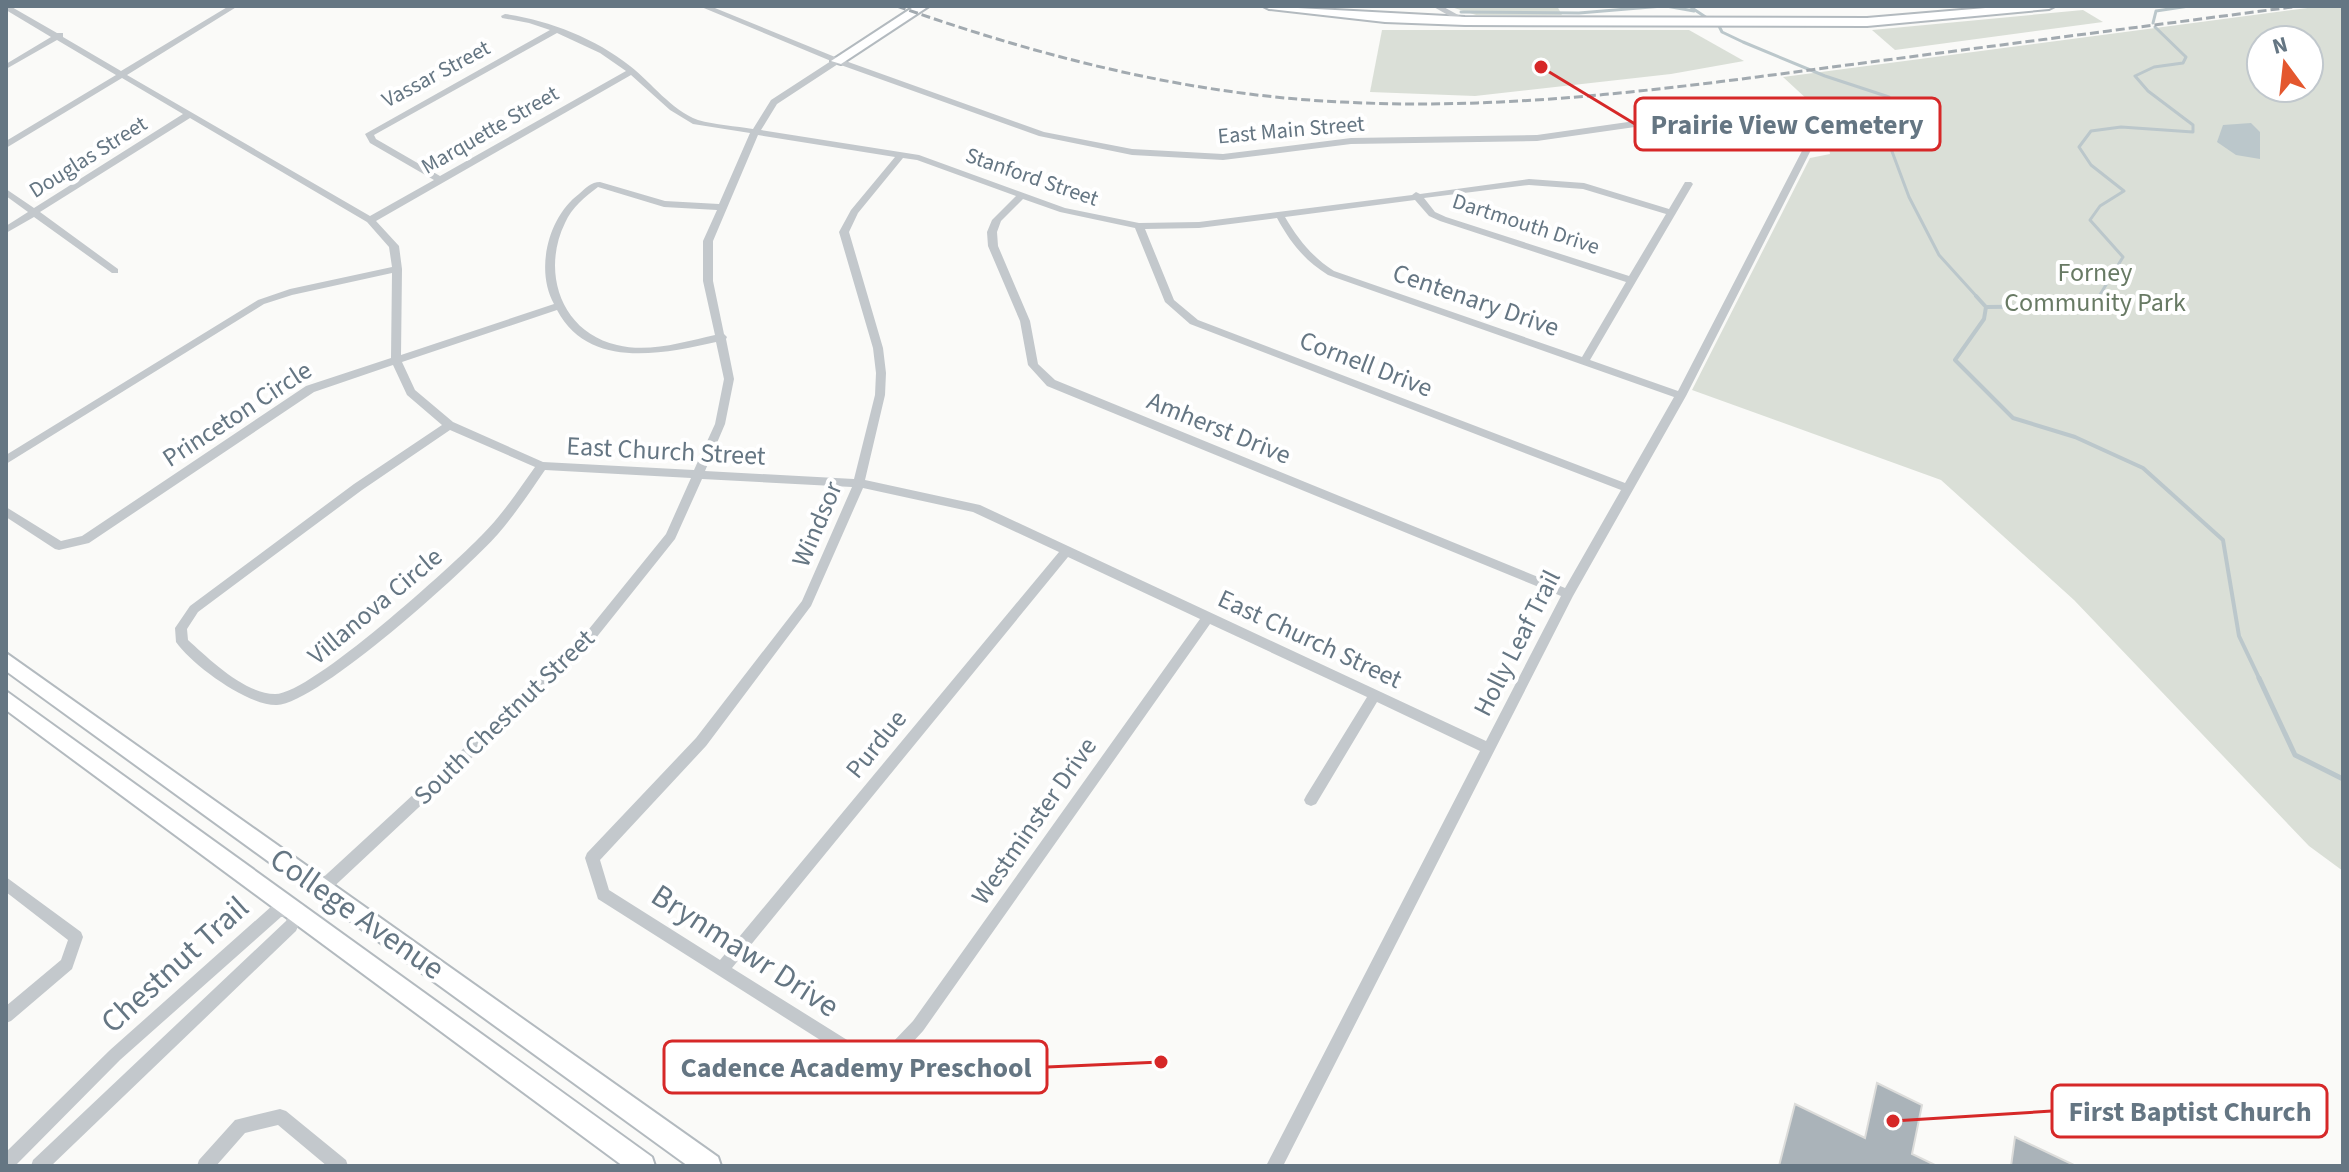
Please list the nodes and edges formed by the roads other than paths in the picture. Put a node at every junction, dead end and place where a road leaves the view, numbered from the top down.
1 (234, 6) edge
2 (703, 6) edge
3 (1269, 6) edge
4 (1436, 6) edge
5 (2049, 6) edge
6 (6, 7) edge
7 (2017, 8) edge
8 (918, 9) edge
9 (505, 16) dead end
10 (1465, 21) junction
11 (555, 31) junction
12 (60, 35) junction
13 (837, 61) junction
14 (6, 67) edge
15 (630, 72) junction
16 (124, 73) junction
17 (190, 114) junction
18 (754, 134) junction
19 (6, 145) edge
20 (1809, 146) joint
21 (902, 154) junction
22 (440, 180) junction
23 (1688, 184) dead end
24 (6, 192) edge
25 (1022, 195) junction
26 (1416, 195) junction
27 (720, 207) junction
28 (34, 212) junction
29 (1671, 212) junction
30 (1280, 215) junction
31 (370, 220) junction
32 (1139, 226) junction
33 (6, 230) edge
34 (397, 269) junction
35 (115, 271) dead end
36 (1631, 280) junction
37 (556, 307) junction
38 (722, 337) junction
39 (396, 359) junction
40 (1585, 361) junction
41 (1681, 396) junction
42 (449, 425) junction
43 (6, 460) edge
44 (542, 466) junction
45 (698, 476) junction
46 (859, 483) junction
47 (1628, 488) junction
48 (6, 511) edge
49 (1067, 550) junction
50 (1568, 594) junction
51 (1209, 616) junction
52 (6, 661) edge
53 (1375, 695) junction
54 (6, 699) edge
55 (1489, 749) junction
56 (1311, 800) dead end
57 (592, 858) joint
58 (6, 884) edge
59 (321, 889) junction
60 (298, 910) junction
61 (722, 969) junction
62 (6, 1016) edge
63 (895, 1051) joint
64 (6, 1163) edge
65 (39, 1166) edge
66 (205, 1166) edge
67 (340, 1166) edge
68 (643, 1166) edge
69 (709, 1166) edge
70 (1274, 1166) edge

1 - 16 street
2 - 13 street, East Main Street
3 - 10 main road
4 - 10 street
5 - 7 main road
6 - 12 street, East Church Street
7 - 10 main road
8 - 13 main road, South Chestnut Street
9 - 11 street, Stanford Street
11 - 15 street, Stanford Street
11 - 22 street, Vassar Street
12 - 14 street
12 - 16 street, East Church Street
13 - 18 street, South Chestnut Street
13 - 20 street, East Main Street
15 - 18 street, Stanford Street
15 - 22 street, Marquette Street
16 - 17 street, East Church Street
16 - 19 street
17 - 28 street, Douglas Street
17 - 31 street, East Church Street
18 - 21 street, Stanford Street
18 - 27 street, South Chestnut Street
20 - 41 street, Holly Leaf Trail
21 - 25 street, Stanford Street
21 - 46 street, Windsor
22 - 31 street, Marquette Street
23 - 29 street
24 - 28 street
25 - 32 street, Stanford Street
25 - 50 street, Amherst Drive
26 - 29 street, Stanford Street
26 - 30 street, Stanford Street
26 - 36 street, Dartmouth Drive
27 - 37 street
27 - 38 street, South Chestnut Street
28 - 33 street, Douglas Street
28 - 35 street
29 - 36 street
30 - 32 street, Stanford Street
30 - 40 street, Centenary Drive
31 - 34 street, East Church Street
32 - 47 street, Cornell Drive
34 - 39 street, East Church Street
34 - 43 street
36 - 40 street
37 - 38 street
37 - 39 street, Princeton Circle
38 - 45 street, South Chestnut Street
39 - 42 street, East Church Street
39 - 48 street, Princeton Circle
40 - 41 street, Centenary Drive
41 - 47 street, Holly Leaf Trail
42 - 44 street, East Church Street
42 - 44 street, Villanova Circle
44 - 45 street, East Church Street
45 - 46 street, East Church Street
45 - 59 street, South Chestnut Street
46 - 49 street, East Church Street
46 - 57 street, Windsor
47 - 50 street, Holly Leaf Trail
49 - 51 street, East Church Street
49 - 61 street, Purdue
50 - 55 street, Holly Leaf Trail
51 - 53 street, East Church Street
51 - 63 street, Westminster Drive
52 - 59 main road, College Avenue
53 - 55 street, East Church Street
53 - 56 street
54 - 60 main road, College Avenue
55 - 70 street, Holly Leaf Trail
57 - 61 street, Brynmawr Drive
58 - 62 street
59 - 60 main road
59 - 69 main road, College Avenue
60 - 64 street, Chestnut Trail
60 - 65 street, Chestnut Trail
60 - 68 main road, College Avenue
61 - 63 street, Brynmawr Drive
66 - 67 street

